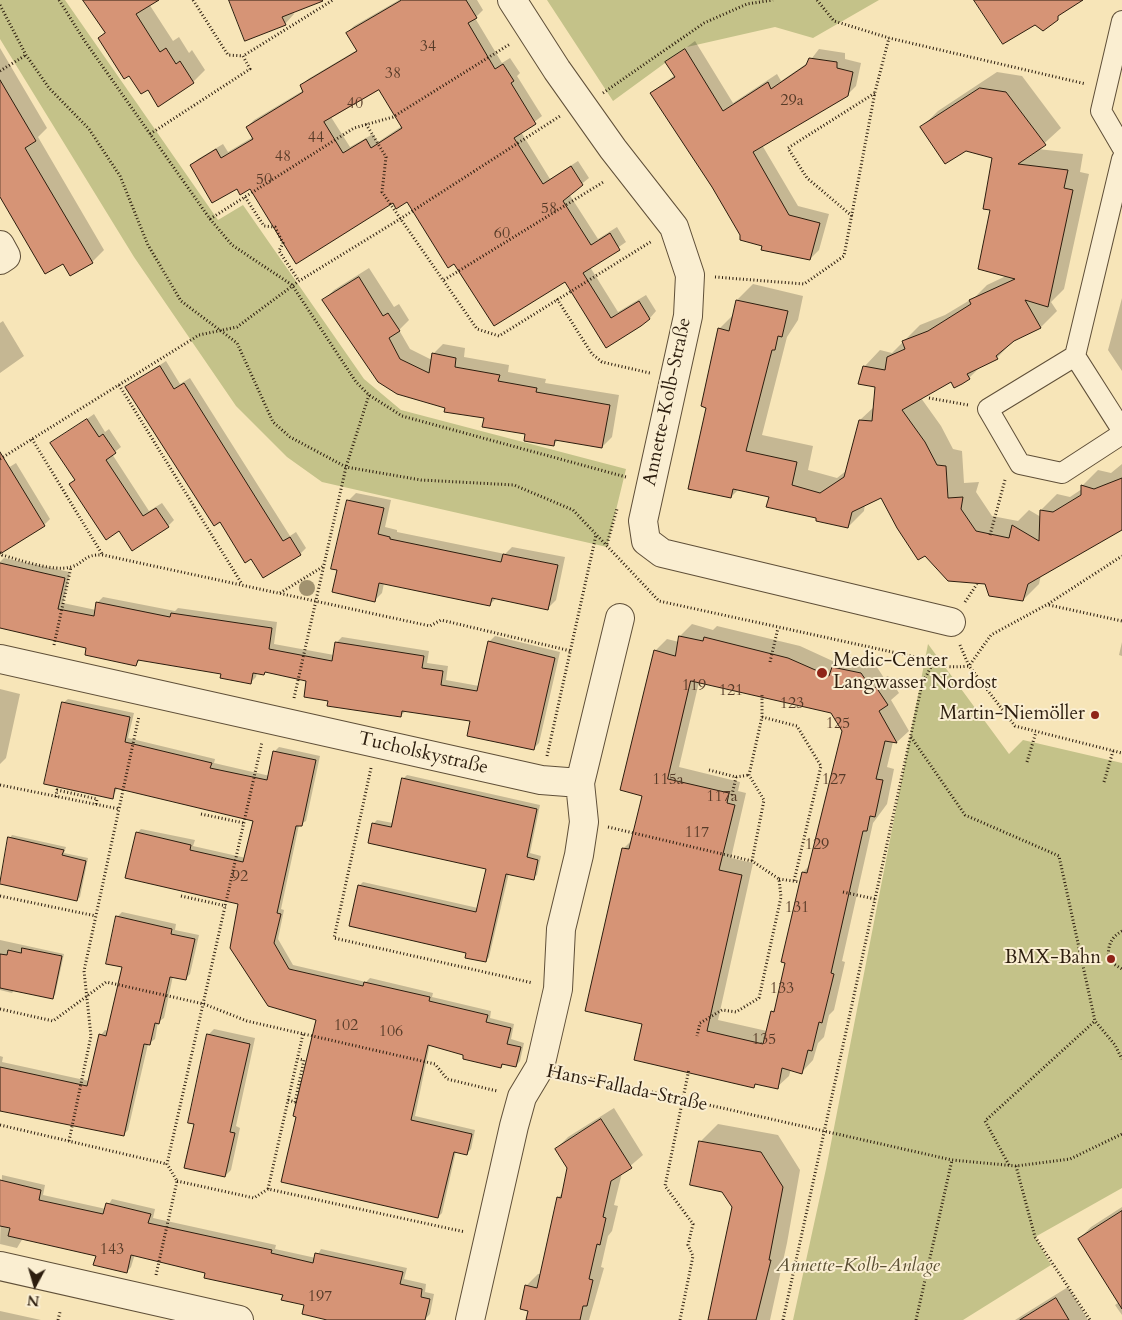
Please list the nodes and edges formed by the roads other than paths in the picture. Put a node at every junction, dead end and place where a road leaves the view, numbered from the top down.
1 (512, 0) edge
2 (1122, 21) edge
3 (1122, 147) edge
4 (1122, 159) edge
5 (0, 246) edge
6 (0, 260) edge
7 (1075, 356) junction
8 (1122, 432) edge
9 (620, 618) dead end
10 (952, 622) dead end
11 (0, 659) edge
12 (580, 783) junction
13 (0, 1266) edge
14 (239, 1320) edge
15 (470, 1320) edge

1 - 10 street, Annette-Kolb-Straße
2 - 3 street
4 - 7 street
5 - 6 street
7 - 8 street
7 - 8 street
9 - 12 street
11 - 12 street, Tucholskystraße
12 - 15 street, Hans-Fallada-Straße
13 - 14 street

